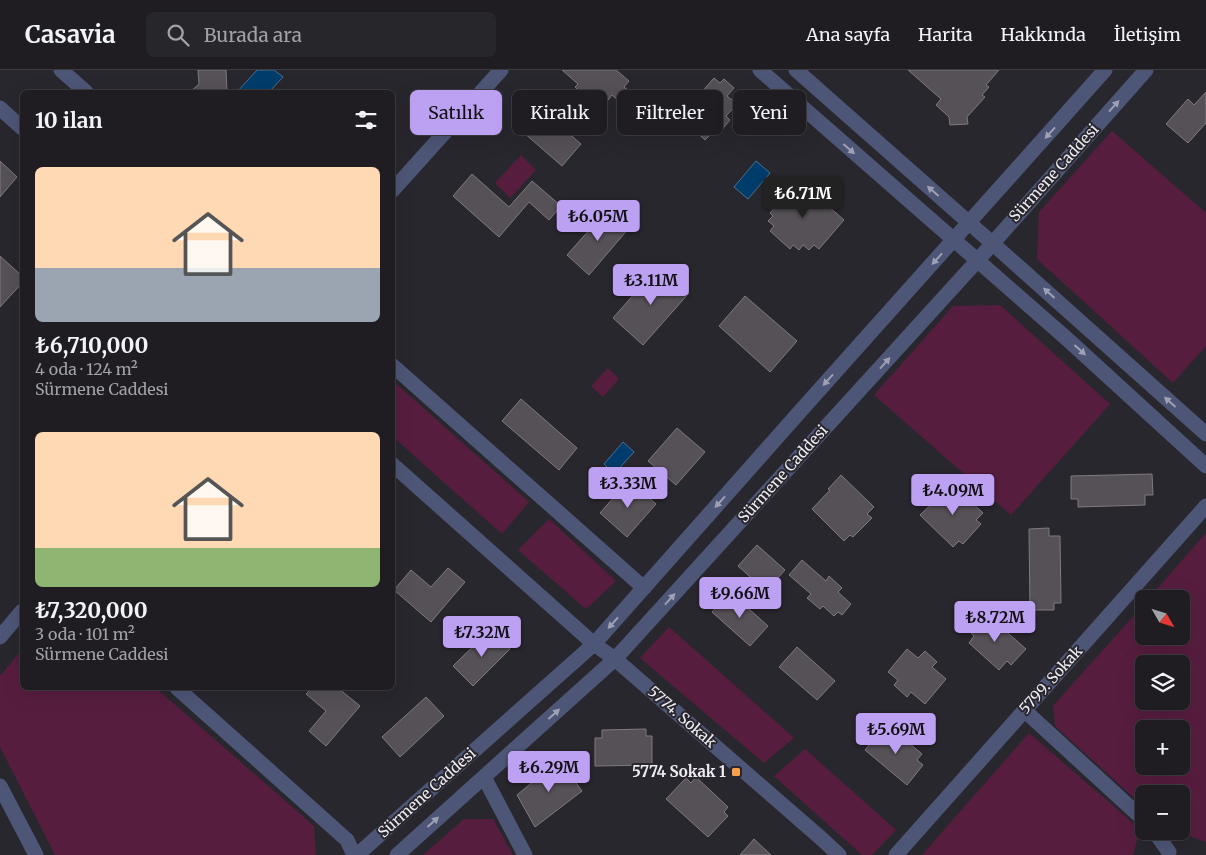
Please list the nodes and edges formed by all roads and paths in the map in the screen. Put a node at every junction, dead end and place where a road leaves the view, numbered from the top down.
1 (61, 70) edge
2 (501, 70) edge
3 (760, 70) edge
4 (796, 70) edge
5 (1106, 70) edge
6 (1146, 70) edge
7 (84, 90) edge
8 (0, 108) edge
9 (20, 126) edge
10 (395, 188) edge
11 (970, 223) junction
12 (954, 240) junction
13 (992, 243) junction
14 (977, 261) junction
15 (395, 368) edge
16 (1206, 434) edge
17 (1206, 466) edge
18 (395, 467) edge
19 (1206, 506) edge
20 (644, 588) junction
21 (20, 613) edge
22 (0, 637) edge
23 (594, 644) junction
24 (615, 659) junction
25 (179, 690) edge
26 (1024, 710) junction
27 (484, 777) junction
28 (0, 786) edge
29 (1135, 812) edge
30 (1160, 840) edge
31 (1170, 854) edge
32 (36, 855) edge
33 (356, 855) edge
34 (397, 855) edge
35 (524, 855) edge
36 (839, 855) edge
37 (896, 855) edge

1 - 7 street
2 - 10 street
3 -> 12 street
11 -> 4 street
5 -> 11 street, Sürmene Caddesi
13 -> 6 street, Sürmene Caddesi
8 - 9 street
11 - 12 street, Sürmene Caddesi
11 - 13 street
12 - 14 street
12 -> 20 street, Sürmene Caddesi
13 - 14 street, Sürmene Caddesi
16 -> 13 street
14 -> 17 street
24 -> 14 street, Sürmene Caddesi
15 - 20 street
18 - 23 street, 5774. Sokak
19 - 26 street, 5799. Sokak
20 -> 23 street, Sürmene Caddesi
21 - 22 street
23 - 24 street, 5774. Sokak
23 - 33 street, Sürmene Caddesi
27 -> 24 street, Sürmene Caddesi
24 - 36 street, 5774. Sokak
25 - 33 street
26 - 29 street
26 - 37 street, 5799. Sokak
34 -> 27 street, Sürmene Caddesi
27 - 35 street
28 - 32 street
30 - 31 street

